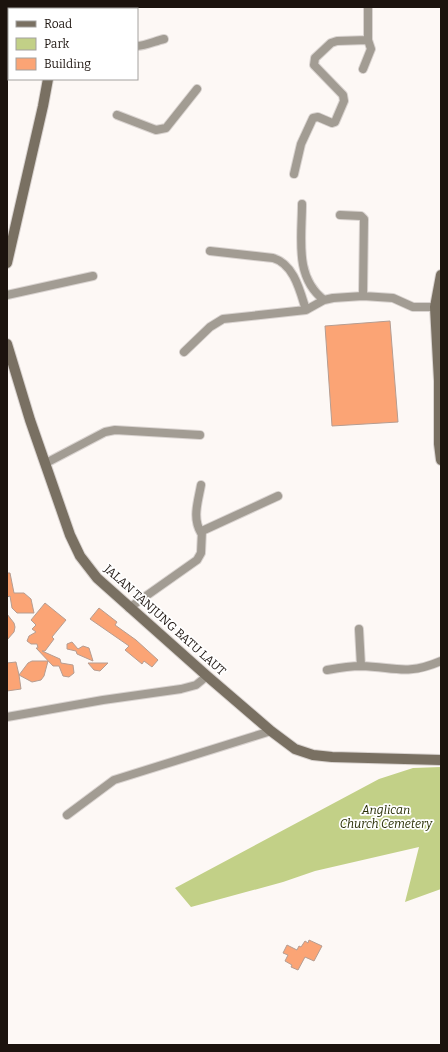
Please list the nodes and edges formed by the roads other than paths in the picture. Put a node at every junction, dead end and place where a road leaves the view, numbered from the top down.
1 (368, 7) edge
2 (164, 39) dead end
3 (368, 40) junction
4 (138, 46) edge
5 (363, 69) dead end
6 (48, 80) edge
7 (197, 89) dead end
8 (116, 115) dead end
9 (294, 174) dead end
10 (302, 204) dead end
11 (340, 215) dead end
12 (210, 251) dead end
13 (7, 263) edge
14 (441, 275) edge
15 (93, 276) dead end
16 (7, 295) edge
17 (363, 296) junction
18 (324, 300) junction
19 (435, 307) junction
20 (306, 310) junction
21 (7, 344) edge
22 (184, 352) dead end
23 (440, 381) edge
24 (440, 432) edge
25 (200, 435) dead end
26 (441, 460) edge
27 (46, 463) junction
28 (201, 485) dead end
29 (278, 496) dead end
30 (201, 533) junction
31 (130, 608) junction
32 (360, 629) dead end
33 (441, 661) edge
34 (361, 666) junction
35 (327, 670) dead end
36 (207, 676) junction
37 (7, 717) edge
38 (271, 731) junction
39 (441, 760) edge
40 (67, 815) dead end

1 - 3 street
2 - 4 street
3 - 5 street
3 - 9 street
6 - 13 street
7 - 8 street
10 - 18 street
11 - 17 street
12 - 20 street
14 - 19 street
15 - 16 street
17 - 18 street
17 - 19 street
18 - 20 street
19 - 23 street
20 - 22 street
21 - 27 street, JALAN TANJUNG BATU LAUT
23 - 24 street
24 - 26 street
25 - 27 street
27 - 31 street, JALAN TANJUNG BATU LAUT
28 - 30 street
29 - 30 street
30 - 31 street
31 - 36 street, JALAN TANJUNG BATU LAUT
32 - 34 street
33 - 34 street
34 - 35 street
36 - 37 street
36 - 38 street, JALAN TANJUNG BATU LAUT
38 - 39 street, JALAN TANJUNG BATU LAUT
38 - 40 street

